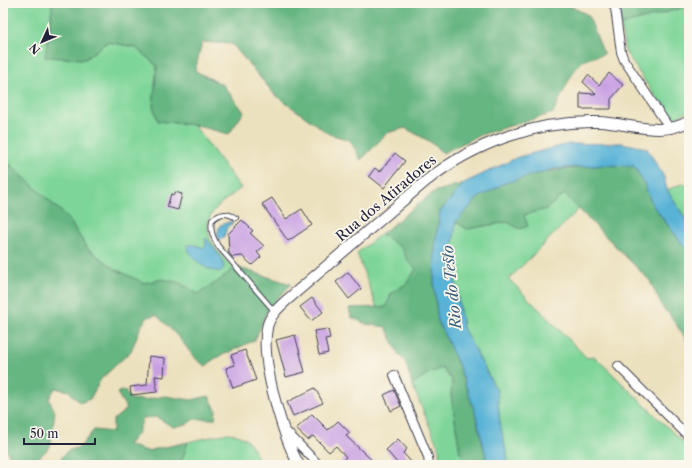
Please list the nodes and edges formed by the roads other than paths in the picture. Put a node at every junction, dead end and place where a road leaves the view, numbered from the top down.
1 (611, 3) edge
2 (689, 121) edge
3 (670, 129) junction
4 (236, 218) dead end
5 (275, 312) junction
6 (618, 366) dead end
7 (394, 375) dead end
8 (285, 430) junction
9 (689, 436) edge
10 (299, 465) edge
11 (319, 465) edge
12 (429, 465) edge

1 - 3 street
2 - 3 street, Rua dos Atiradores
3 - 5 street, Rua dos Atiradores
4 - 5 lane
5 - 8 street, Rua dos Atiradores
6 - 9 street
7 - 12 street
8 - 10 street, Rua dos Atiradores
8 - 11 street

